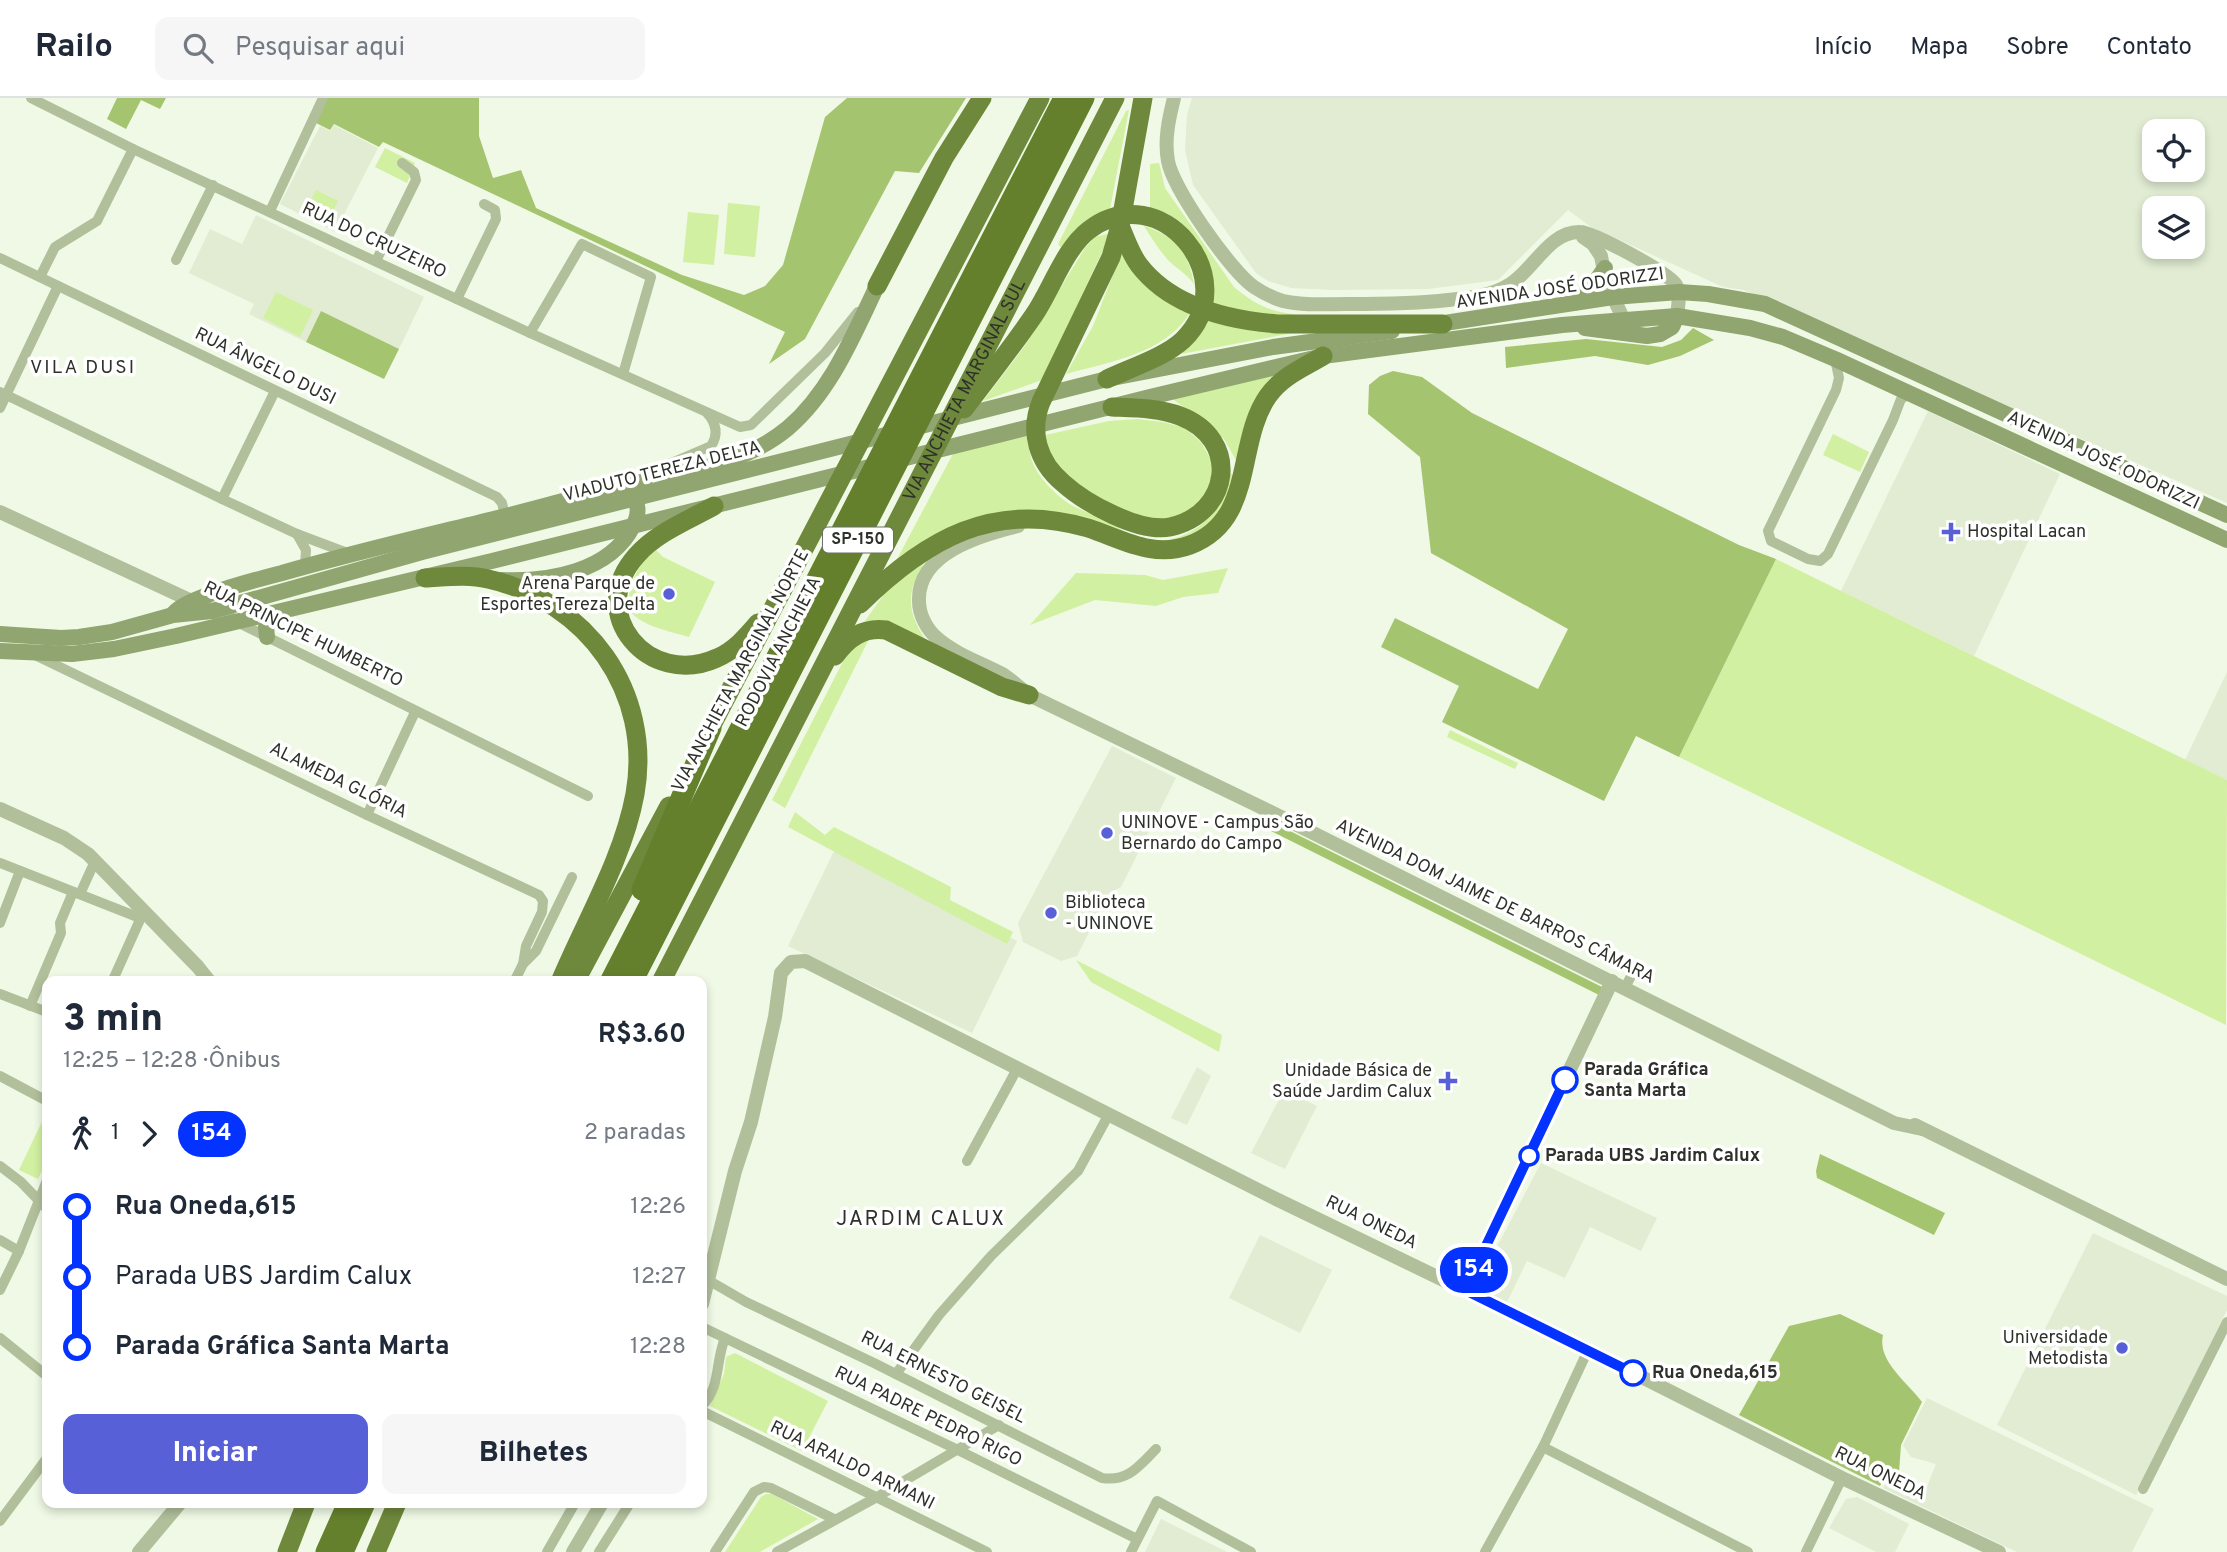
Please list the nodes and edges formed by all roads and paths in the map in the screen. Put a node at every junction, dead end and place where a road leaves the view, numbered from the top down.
1 (31, 98) edge
2 (323, 98) edge
3 (982, 98) edge
4 (1040, 98) edge
5 (1064, 98) edge
6 (1084, 98) edge
7 (1115, 98) edge
8 (1143, 98) edge
9 (1174, 98) edge
10 (134, 149) junction
11 (402, 163) dead end
12 (213, 185) junction
13 (484, 204) dead end
14 (270, 211) junction
15 (1120, 226) junction
16 (1576, 232) junction
17 (0, 258) edge
18 (176, 260) dead end
19 (1639, 260) junction
20 (376, 261) junction
21 (1605, 268) junction
22 (40, 277) junction
23 (58, 286) junction
24 (877, 286) junction
25 (1679, 292) junction
26 (1613, 298) junction
27 (457, 299) junction
28 (1574, 303) junction
29 (1677, 316) junction
30 (1623, 318) junction
31 (1443, 324) junction
32 (1562, 325) junction
33 (530, 333) junction
34 (1324, 356) junction
35 (1835, 359) junction
36 (623, 374) junction
37 (1107, 379) junction
38 (275, 391) junction
39 (3, 393) edge
40 (1910, 394) junction
41 (1112, 407) junction
42 (0, 408) edge
43 (705, 411) junction
44 (1217, 447) junction
45 (934, 448) junction
46 (1243, 474) junction
47 (621, 486) junction
48 (222, 499) junction
49 (714, 506) junction
50 (0, 512) edge
51 (505, 516) junction
52 (2227, 516) edge
53 (1043, 520) junction
54 (297, 534) junction
55 (2227, 540) edge
56 (350, 554) junction
57 (305, 566) junction
58 (490, 570) junction
59 (425, 578) joint
60 (192, 602) junction
61 (778, 602) junction
62 (220, 608) junction
63 (271, 614) junction
64 (173, 615) junction
65 (847, 617) junction
66 (237, 622) junction
67 (0, 634) edge
68 (267, 637) junction
69 (0, 650) edge
70 (31, 653) junction
71 (80, 653) junction
72 (77, 675) junction
73 (808, 694) junction
74 (1030, 695) junction
75 (415, 712) junction
76 (710, 728) junction
77 (588, 796) dead end
78 (0, 809) edge
79 (367, 815) junction
80 (95, 861) junction
81 (0, 863) edge
82 (20, 871) junction
83 (572, 877) dead end
84 (76, 893) junction
85 (142, 915) junction
86 (0, 923) edge
87 (523, 964) junction
88 (43, 976) edge
89 (115, 976) edge
90 (203, 976) edge
91 (517, 976) edge
92 (564, 976) edge
93 (578, 976) edge
94 (603, 976) edge
95 (613, 976) edge
96 (635, 976) edge
97 (664, 976) edge
98 (42, 978) edge
99 (1622, 982) junction
100 (0, 994) edge
101 (30, 1006) junction
102 (42, 1010) edge
103 (1017, 1069) junction
104 (0, 1076) edge
105 (1843, 1097) junction
106 (42, 1098) edge
107 (1109, 1114) junction
108 (1922, 1129) junction
109 (967, 1161) dead end
110 (0, 1166) edge
111 (42, 1204) edge
112 (42, 1207) edge
113 (0, 1240) edge
114 (19, 1251) junction
115 (707, 1278) edge
116 (2227, 1279) edge
117 (707, 1287) edge
118 (0, 1290) edge
119 (1465, 1290) junction
120 (2227, 1322) edge
121 (707, 1330) edge
122 (0, 1338) edge
123 (725, 1338) junction
124 (1588, 1350) junction
125 (42, 1372) edge
126 (896, 1374) junction
127 (707, 1400) edge
128 (707, 1411) edge
129 (999, 1425) junction
130 (1543, 1447) junction
131 (1156, 1449) dead end
132 (958, 1450) junction
133 (42, 1465) edge
134 (1842, 1478) junction
135 (2143, 1489) dead end
136 (877, 1497) junction
137 (176, 1508) edge
138 (304, 1508) edge
139 (346, 1508) edge
140 (363, 1508) edge
141 (395, 1508) edge
142 (572, 1508) edge
143 (599, 1508) edge
144 (627, 1508) edge
145 (834, 1519) junction
146 (0, 1521) edge
147 (385, 1528) junction
148 (1137, 1539) junction
149 (139, 1552) edge
150 (287, 1552) edge
151 (326, 1552) edge
152 (343, 1552) edge
153 (376, 1552) edge
154 (385, 1552) edge
155 (547, 1552) edge
156 (573, 1552) edge
157 (599, 1552) edge
158 (715, 1552) edge
159 (777, 1552) edge
160 (987, 1552) edge
161 (1131, 1552) edge
162 (1251, 1552) edge
163 (1486, 1552) edge
164 (1748, 1552) edge
165 (1806, 1552) edge
166 (1998, 1552) edge

1 - 10 street, RUA DO CRUZEIRO
2 - 14 street
3 - 24 highway
4 - 61 highway, VIA ANCHIETA MARGINAL NORTE / SP-150
5 - 95 highway, RODOVIA ANCHIETA / SP-150
6 - 96 highway, RODOVIA ANCHIETA / SP-150
7 - 45 highway, VIA ANCHIETA MARGINAL SUL / SP-150
8 - 15 highway
9 - 16 street
10 - 12 street, RUA DO CRUZEIRO
10 - 22 street
11 - 20 street
12 - 14 street, RUA DO CRUZEIRO
12 - 18 street
13 - 27 street
14 - 20 street, RUA DO CRUZEIRO
15 - 31 highway
15 - 44 highway
16 - 19 street
16 - 21 street
17 - 22 street, RUA ÂNGELO DUSI
19 - 21 street
19 - 25 street
20 - 27 street, RUA DO CRUZEIRO
21 - 26 street
21 - 28 main road
22 - 23 street, RUA ÂNGELO DUSI
23 - 38 street, RUA ÂNGELO DUSI
23 - 39 street
24 - 43 street, RUA DO CRUZEIRO
24 - 47 main road
25 - 26 main road, AVENIDA JOSÉ ODORIZZI
25 - 29 street
25 - 52 main road, AVENIDA JOSÉ ODORIZZI
26 - 28 main road, AVENIDA JOSÉ ODORIZZI
26 - 30 street
27 - 33 street, RUA DO CRUZEIRO
28 - 31 main road, AVENIDA JOSÉ ODORIZZI
29 - 30 main road, AVENIDA JOSÉ ODORIZZI
29 - 32 main road
29 - 35 main road, AVENIDA JOSÉ ODORIZZI
30 - 32 main road, AVENIDA JOSÉ ODORIZZI
31 - 37 main road, AVENIDA JOSÉ ODORIZZI
32 - 34 main road, AVENIDA JOSÉ ODORIZZI
33 - 36 street, RUA DO CRUZEIRO
33 - 36 street
34 - 41 main road, AVENIDA JOSÉ ODORIZZI
34 - 46 highway
35 - 40 main road, AVENIDA JOSÉ ODORIZZI
35 - 40 street
36 - 43 street, RUA DO CRUZEIRO
37 - 45 highway
37 - 62 main road, VIADUTO TEREZA DELTA
38 - 48 street
38 - 51 street, RUA ÂNGELO DUSI
39 - 42 street
39 - 48 street
40 - 55 main road, AVENIDA JOSÉ ODORIZZI
41 - 44 highway
41 - 49 main road
43 - 47 street
44 - 46 highway
45 - 65 highway, VIA ANCHIETA MARGINAL SUL / SP-150
46 - 53 highway
47 - 51 main road
47 - 58 main road
48 - 54 street
49 - 58 main road
49 - 61 highway
50 - 60 street, RUA PRINCIPE HUMBERTO
51 - 56 main road
53 - 65 highway
53 - 74 street, AVENIDA DOM JAIME DE BARROS CÂMARA
54 - 56 street
54 - 57 street
56 - 57 main road
57 - 60 main road
58 - 59 highway
58 - 92 highway
59 - 63 main road
60 - 62 street, RUA PRINCIPE HUMBERTO
60 - 64 main road
61 - 76 highway, VIA ANCHIETA MARGINAL NORTE / SP-150
62 - 64 main road, VIADUTO TEREZA DELTA
62 - 66 street, RUA PRINCIPE HUMBERTO
63 - 66 main road
63 - 68 main road
64 - 67 main road
65 - 73 highway, VIA ANCHIETA MARGINAL SUL / SP-150
66 - 68 street, RUA PRINCIPE HUMBERTO
66 - 71 main road
68 - 75 street, RUA PRINCIPE HUMBERTO
69 - 70 main road
70 - 71 main road
70 - 72 street, ALAMEDA GLÓRIA
71 - 72 street
72 - 79 street, ALAMEDA GLÓRIA
73 - 74 highway
73 - 97 highway, VIA ANCHIETA MARGINAL SUL / SP-150
74 - 99 street, AVENIDA DOM JAIME DE BARROS CÂMARA
75 - 77 street, RUA PRINCIPE HUMBERTO
75 - 79 street
76 - 93 highway, VIA ANCHIETA MARGINAL NORTE / SP-150
76 - 94 highway
78 - 80 street
79 - 87 street, ALAMEDA GLÓRIA
80 - 84 street
80 - 85 street
81 - 82 street
82 - 84 street
82 - 86 street
83 - 87 street
84 - 85 street
84 - 88 street
85 - 89 street
85 - 90 street
87 - 91 street
98 - 101 street
99 - 105 street, AVENIDA DOM JAIME DE BARROS CÂMARA
99 - 119 street
100 - 101 street
101 - 102 street
103 - 107 street, RUA ONEDA
103 - 109 street
103 - 115 street, RUA ONEDA
104 - 106 street
105 - 108 street, AVENIDA DOM JAIME DE BARROS CÂMARA
105 - 108 street, AVENIDA DOM JAIME DE BARROS CÂMARA
107 - 119 street, RUA ONEDA
107 - 126 street
108 - 116 street, AVENIDA DOM JAIME DE BARROS CÂMARA
110 - 111 street
112 - 114 street
113 - 114 street
114 - 118 street
117 - 126 street, RUA ERNESTO GEISEL
119 - 124 street, RUA ONEDA
120 - 135 street
121 - 123 street, RUA PADRE PEDRO RIGO
122 - 125 street
123 - 127 street
123 - 132 street, RUA PADRE PEDRO RIGO
124 - 130 street
124 - 134 street, RUA ONEDA
126 - 129 street, RUA ERNESTO GEISEL
128 - 136 street, RUA ARALDO ARMANI
129 - 131 street, RUA ERNESTO GEISEL
129 - 132 street
130 - 163 street
130 - 164 street
132 - 136 street
132 - 148 street, RUA PADRE PEDRO RIGO
133 - 146 street
134 - 165 street
134 - 166 street, RUA ONEDA
136 - 145 street
136 - 160 street, RUA ARALDO ARMANI
137 - 149 street
138 - 150 highway
139 - 151 highway
140 - 152 highway
141 - 147 highway
142 - 155 street
143 - 156 street
144 - 157 street
145 - 158 street
145 - 159 street
147 - 153 highway
147 - 154 highway
148 - 161 street
148 - 162 street

